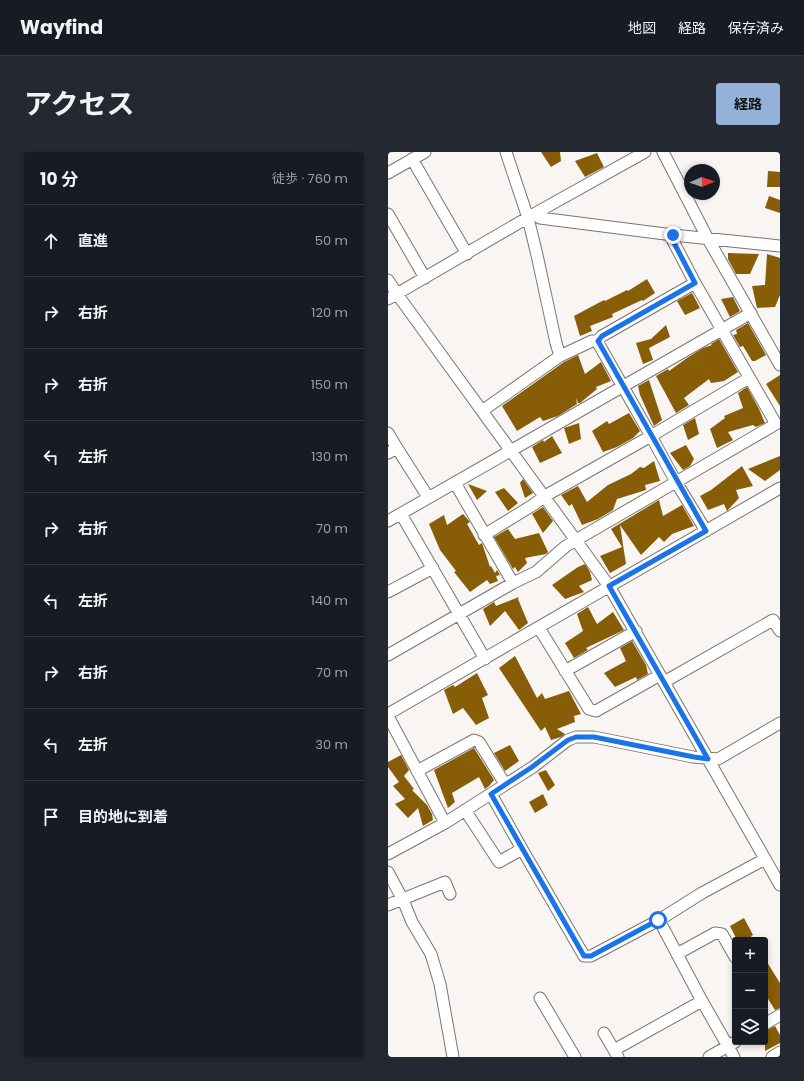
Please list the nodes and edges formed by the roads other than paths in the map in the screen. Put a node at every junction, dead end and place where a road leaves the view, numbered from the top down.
1 (506, 152) edge
2 (645, 152) edge
3 (663, 152) edge
4 (417, 155) edge
5 (388, 173) edge
6 (388, 214) edge
7 (531, 216) junction
8 (673, 235) junction
9 (708, 239) junction
10 (780, 246) edge
11 (467, 254) junction
12 (425, 278) junction
13 (388, 280) edge
14 (695, 283) junction
15 (392, 297) edge
16 (751, 313) junction
17 (723, 330) junction
18 (598, 341) junction
19 (560, 356) junction
20 (780, 365) edge
21 (749, 378) junction
22 (623, 387) junction
23 (482, 410) junction
24 (388, 434) edge
25 (651, 436) junction
26 (393, 451) edge
27 (512, 451) junction
28 (676, 482) junction
29 (455, 483) junction
30 (780, 488) edge
31 (544, 496) junction
32 (428, 497) junction
33 (401, 514) junction
34 (388, 521) edge
35 (706, 531) junction
36 (484, 535) junction
37 (576, 540) junction
38 (433, 568) junction
39 (513, 583) junction
40 (609, 586) junction
41 (388, 592) edge
42 (459, 614) junction
43 (776, 618) edge
44 (539, 628) junction
45 (636, 631) junction
46 (780, 632) edge
47 (388, 655) edge
48 (485, 659) junction
49 (565, 671) junction
50 (662, 679) junction
51 (388, 715) edge
52 (780, 723) edge
53 (708, 759) junction
54 (417, 771) junction
55 (505, 784) junction
56 (491, 794) junction
57 (465, 810) junction
58 (445, 823) junction
59 (522, 849) junction
60 (388, 854) edge
61 (765, 858) junction
62 (388, 872) edge
63 (780, 885) edge
64 (450, 894) dead end
65 (403, 900) junction
66 (388, 905) edge
67 (658, 920) junction
68 (732, 952) edge
69 (677, 954) junction
70 (540, 998) dead end
71 (702, 1001) junction
72 (604, 1033) dead end
73 (731, 1044) edge
74 (780, 1052) edge
75 (616, 1054) edge
76 (453, 1057) edge
77 (575, 1057) edge
78 (709, 1057) edge
79 (734, 1057) edge
80 (772, 1057) edge

1 - 7 street
2 - 7 street
3 - 9 street
4 - 5 street
4 - 11 street
6 - 12 street
7 - 8 street
7 - 11 street
7 - 19 street
8 - 9 street
8 - 14 street
9 - 10 street
9 - 16 street
11 - 12 street
12 - 15 street
13 - 15 street
14 - 17 street
14 - 18 street
15 - 23 street
16 - 17 street
16 - 20 street
17 - 21 street
17 - 22 street
18 - 19 street
18 - 22 street
19 - 23 street
21 - 25 street
21 - 28 street
22 - 25 street
22 - 27 street
23 - 27 street
24 - 26 street
25 - 28 street
25 - 31 street
26 - 32 street
27 - 29 street
27 - 31 street
28 - 35 street
28 - 37 street
29 - 32 street
29 - 36 street
30 - 35 street
31 - 36 street
31 - 37 street
32 - 33 street
33 - 34 street
33 - 38 street
35 - 40 street
36 - 39 street
37 - 39 street
37 - 40 street
38 - 41 street
38 - 42 street
39 - 42 street
40 - 44 street
40 - 45 street
42 - 47 street
42 - 48 street
43 - 46 street
43 - 50 street
44 - 48 street
44 - 49 street
45 - 49 street
45 - 50 street
48 - 51 street
49 - 50 street
50 - 53 street
51 - 54 street
52 - 53 street
53 - 55 street
53 - 61 street
54 - 55 street
54 - 58 street
55 - 56 street
56 - 57 street
56 - 59 street
57 - 58 street
57 - 59 street
58 - 60 street
59 - 67 street
61 - 63 street
61 - 67 street
62 - 65 street
64 - 65 street
65 - 66 street
65 - 76 street
67 - 69 street
68 - 69 street
69 - 71 street
70 - 77 street
71 - 73 street
71 - 75 street
72 - 75 street
73 - 78 street
73 - 79 street
74 - 80 street

